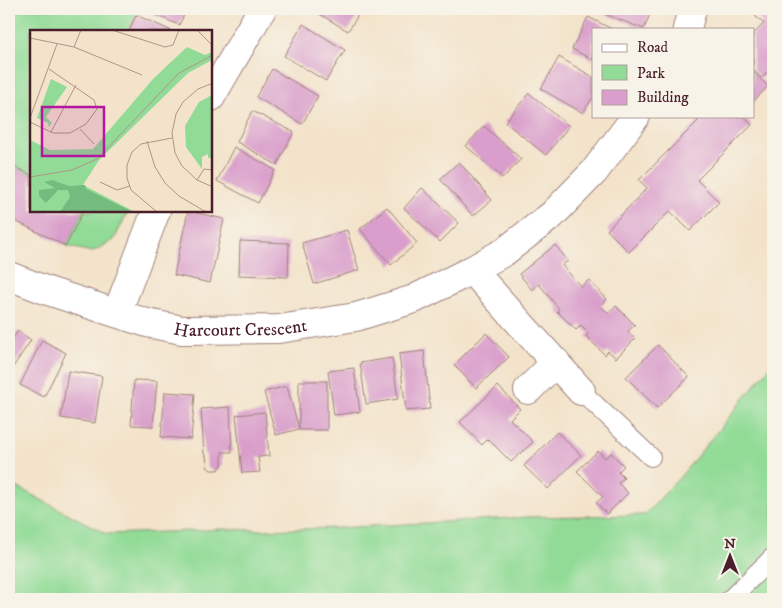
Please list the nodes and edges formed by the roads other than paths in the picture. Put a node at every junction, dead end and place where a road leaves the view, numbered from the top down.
1 (262, 9) edge
2 (692, 9) edge
3 (688, 28) edge
4 (212, 96) edge
5 (634, 118) edge
6 (156, 212) edge
7 (472, 270) junction
8 (9, 276) edge
9 (117, 313) junction
10 (556, 362) junction
11 (528, 390) dead end
12 (581, 391) joint
13 (651, 457) dead end
14 (773, 557) edge
15 (730, 599) edge

1 - 4 street
2 - 3 street
5 - 7 street, Harcourt Crescent
6 - 9 street
7 - 9 street, Harcourt Crescent
7 - 10 street
8 - 9 street, Harcourt Crescent
10 - 11 street
10 - 12 street
12 - 13 lane
14 - 15 lane

